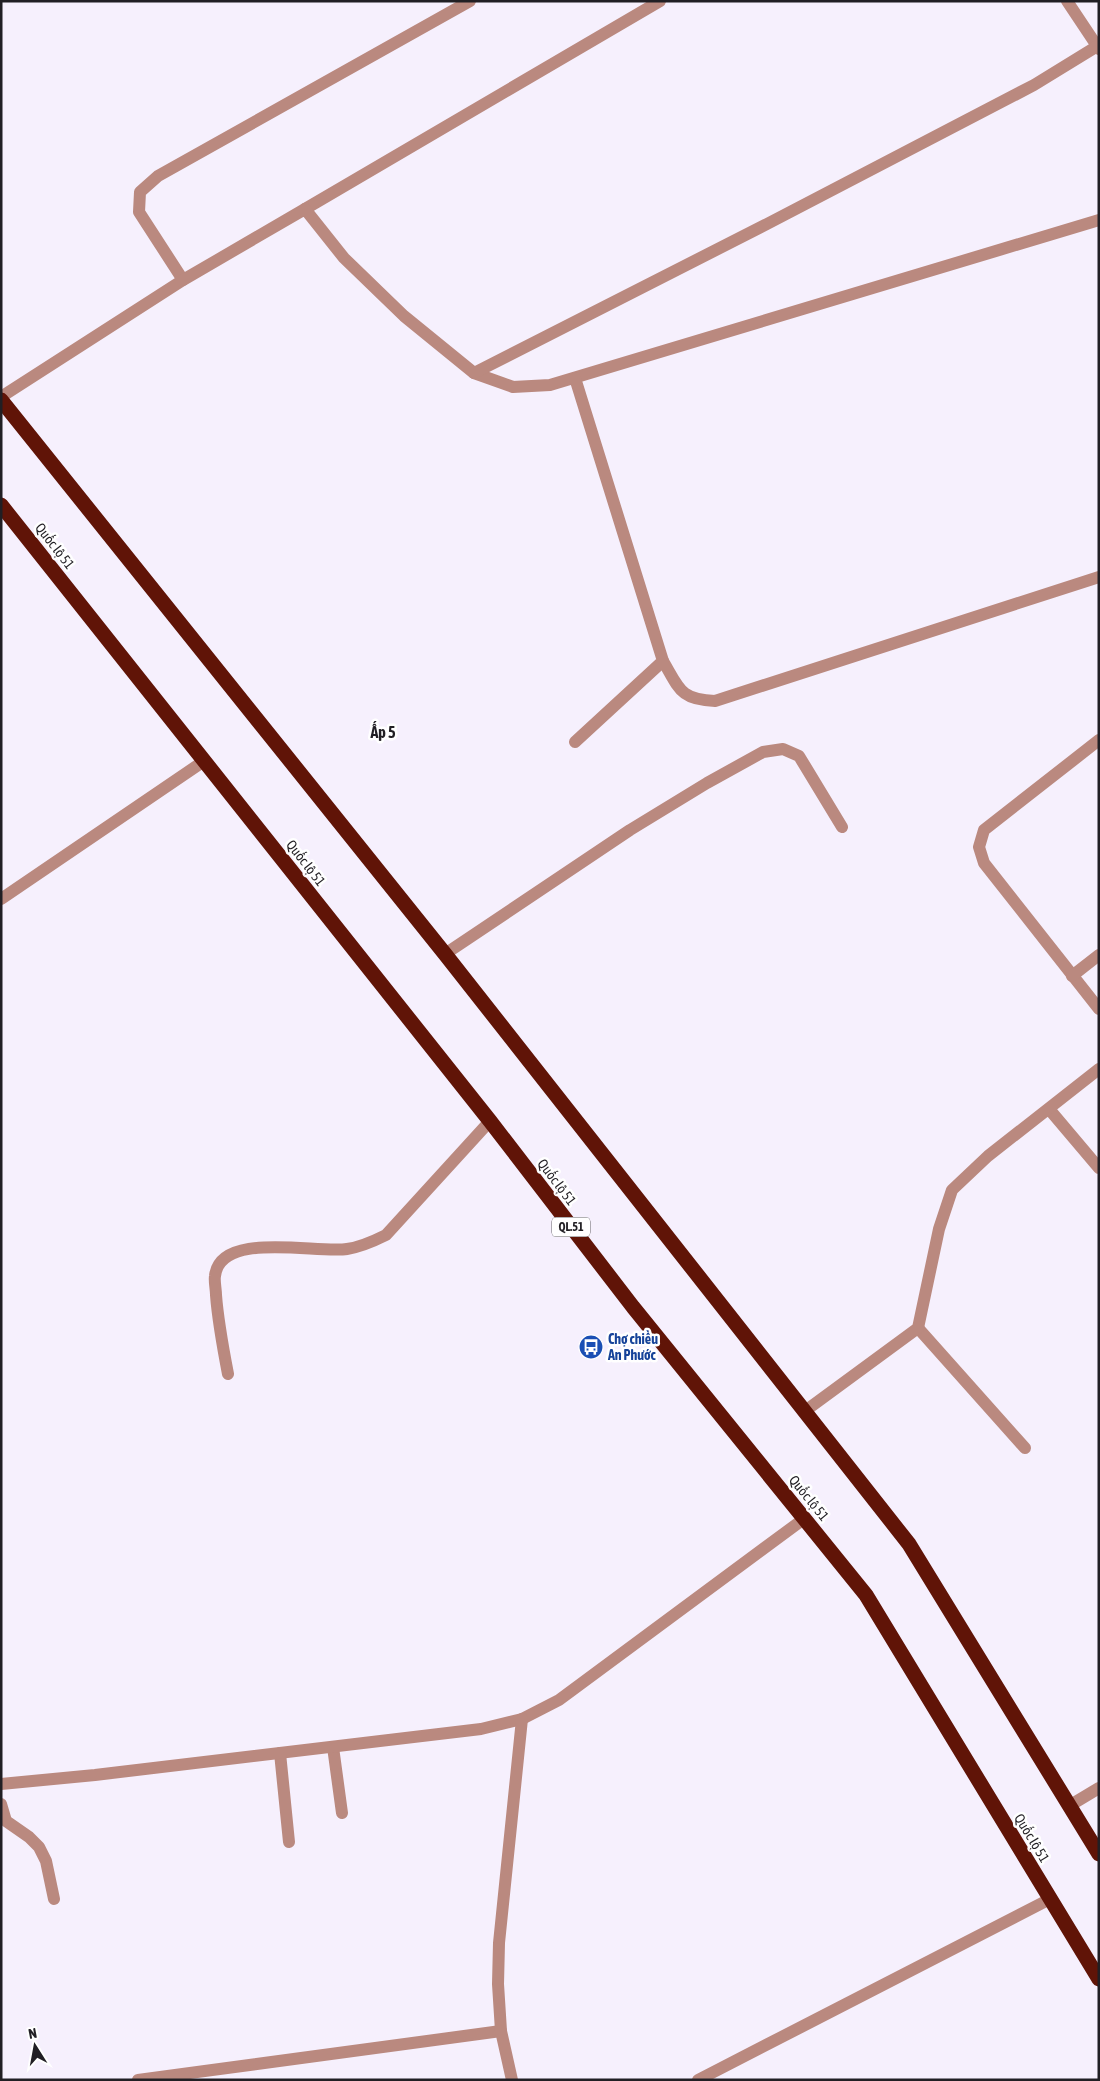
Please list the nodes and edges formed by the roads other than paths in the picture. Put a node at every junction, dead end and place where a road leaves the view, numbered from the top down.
1 (470, 1) edge
2 (660, 1) edge
3 (1067, 1) edge
4 (1098, 47) edge
5 (305, 210) junction
6 (1099, 220) edge
7 (183, 280) junction
8 (474, 373) junction
9 (575, 378) junction
10 (1, 398) edge
11 (1, 505) edge
12 (1099, 577) edge
13 (663, 661) junction
14 (1099, 740) edge
15 (575, 742) dead end
16 (204, 761) junction
17 (842, 827) dead end
18 (1, 899) edge
19 (445, 954) junction
20 (1099, 955) edge
21 (1072, 976) junction
22 (1099, 1009) edge
23 (1099, 1069) edge
24 (1049, 1109) junction
25 (490, 1121) junction
26 (1099, 1168) edge
27 (918, 1328) junction
28 (228, 1374) dead end
29 (805, 1412) junction
30 (1025, 1448) dead end
31 (805, 1518) junction
32 (522, 1719) junction
33 (333, 1747) junction
34 (280, 1753) junction
35 (1, 1784) edge
36 (1099, 1788) edge
37 (1, 1804) edge
38 (1069, 1806) junction
39 (342, 1813) dead end
40 (289, 1842) dead end
41 (1099, 1854) edge
42 (54, 1899) dead end
43 (1050, 1899) junction
44 (1099, 1979) edge
45 (502, 2031) junction
46 (138, 2080) edge
47 (512, 2080) edge
48 (698, 2080) edge

1 - 7 street
2 - 5 street
3 - 4 street
4 - 8 street
5 - 7 street
5 - 8 street
6 - 9 street
7 - 10 street
8 - 9 street
9 - 13 street
10 - 19 highway
11 - 16 highway, Quốc lộ 51 / QL.51
12 - 13 street
13 - 15 street
14 - 21 street
16 - 18 street
16 - 25 highway, Quốc lộ 51 / QL.51
17 - 19 street
19 - 29 highway
20 - 21 street
21 - 22 street
23 - 24 street
24 - 26 street
24 - 27 street
25 - 28 street
25 - 31 highway, Quốc lộ 51 / QL.51
27 - 29 street
27 - 30 street
29 - 38 highway
31 - 32 street
31 - 43 highway, Quốc lộ 51 / QL.51
32 - 33 street
32 - 45 street
33 - 34 street
33 - 39 street
34 - 35 street
34 - 40 street
36 - 38 street
37 - 42 street
38 - 41 highway
43 - 44 highway, Quốc lộ 51 / QL.51
43 - 48 street
45 - 46 street
45 - 47 street

